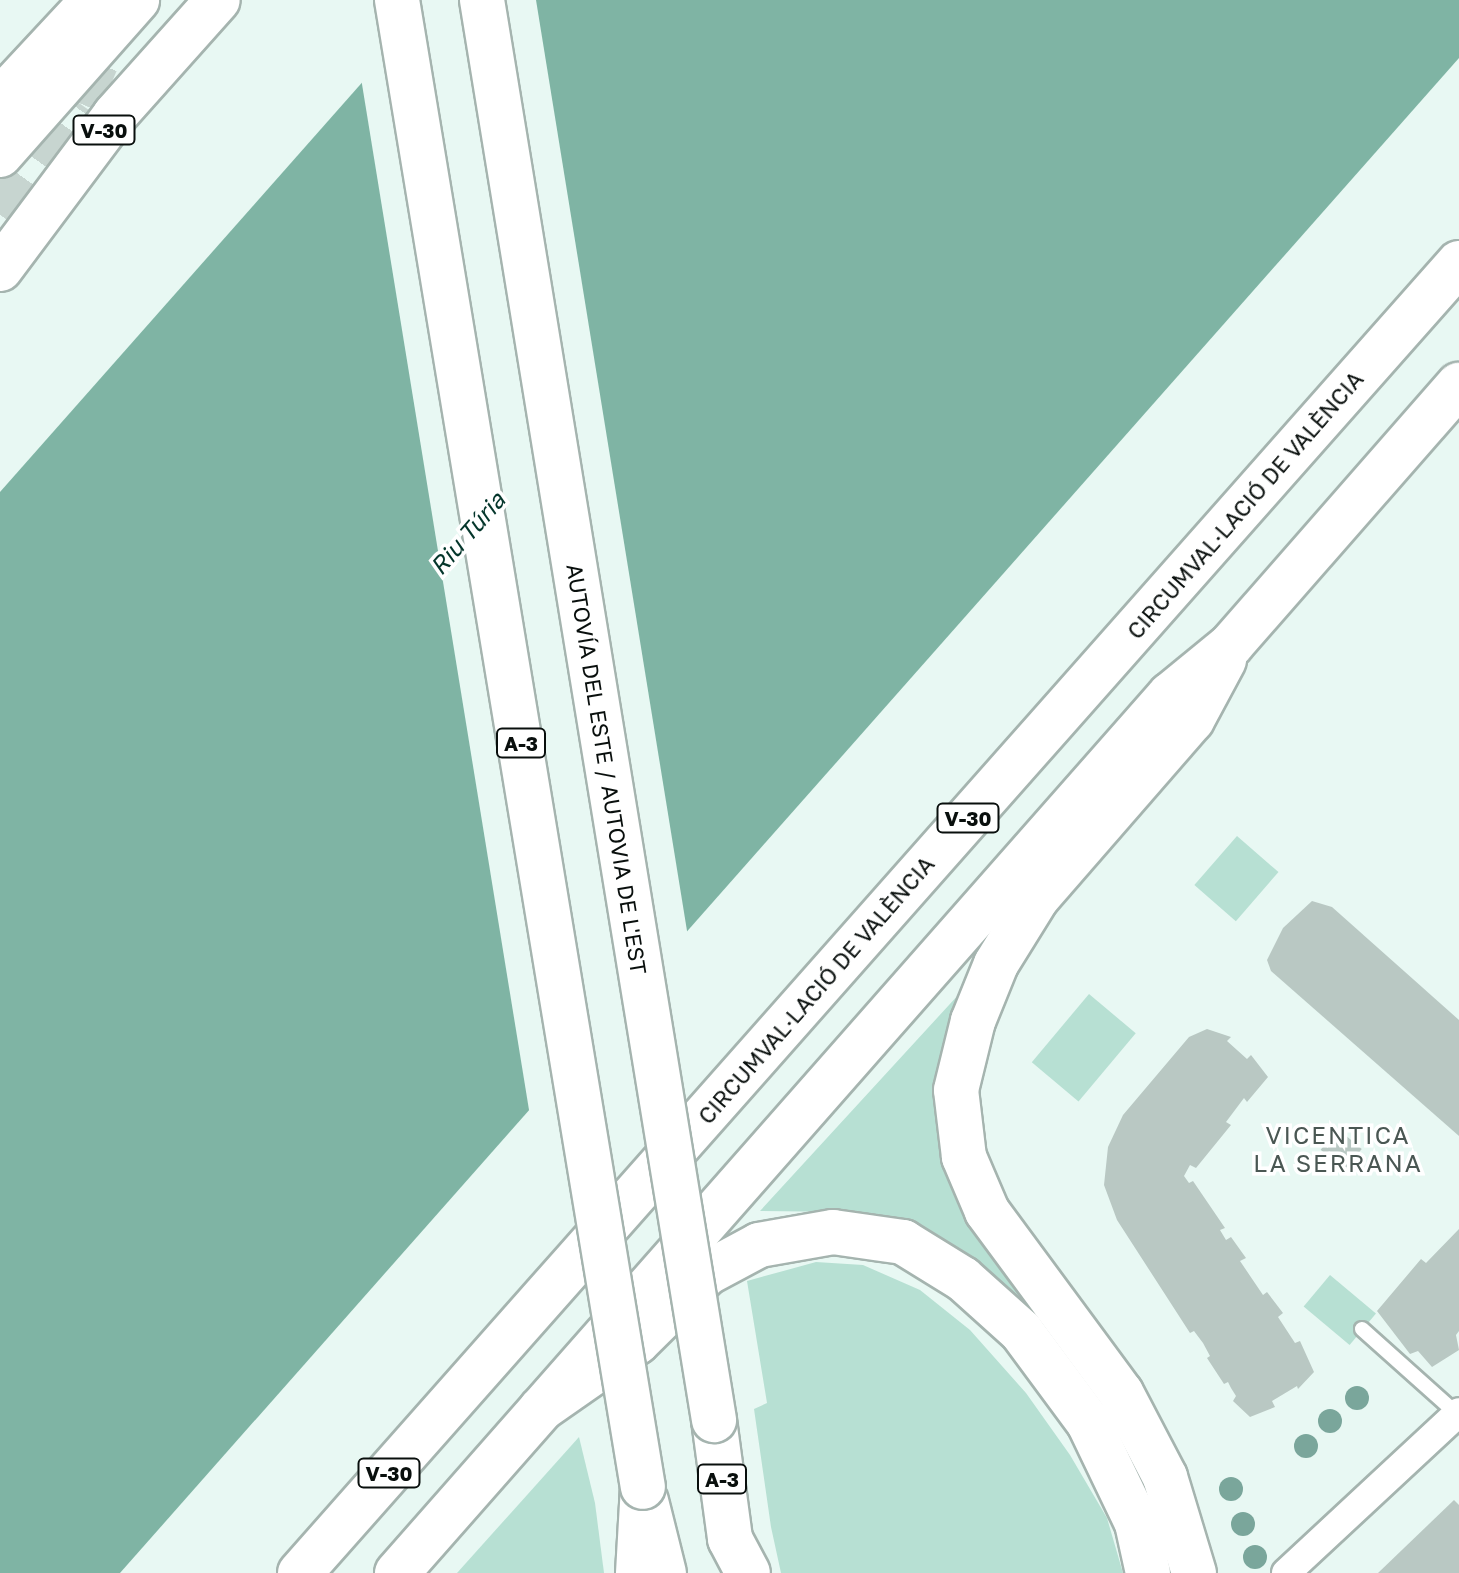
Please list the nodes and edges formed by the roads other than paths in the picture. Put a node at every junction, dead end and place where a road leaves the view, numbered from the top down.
1 (93, 0) edge
2 (137, 0) edge
3 (218, 0) edge
4 (397, 0) edge
5 (482, 0) edge
6 (0, 100) edge
7 (0, 155) edge
8 (1459, 263) edge
9 (0, 269) edge
10 (1459, 385) edge
11 (1231, 645) junction
12 (1362, 1329) dead end
13 (541, 1409) junction
14 (1454, 1427) edge
15 (643, 1487) junction
16 (737, 1562) edge
17 (300, 1573) edge
18 (397, 1573) edge
19 (638, 1573) edge
20 (664, 1573) edge
21 (1148, 1573) edge
22 (1194, 1573) edge
23 (1286, 1573) edge

1 - 6 main road
2 - 7 main road, V-30
3 - 9 main road, V-30
4 - 15 main road, A-3, bridge
5 - 16 main road, AUTOVÍA DEL ESTE / AUTOVIA DE L'EST / A-3, bridge
8 - 17 main road, CIRCUMVAL·LACIÓ DE VALÈNCIA / V-30
10 - 11 main road
11 - 13 main road
11 - 22 main road
12 - 14 lane
13 - 18 main road
13 - 21 main road
14 - 23 street
15 - 19 main road
15 - 20 main road, A-3

